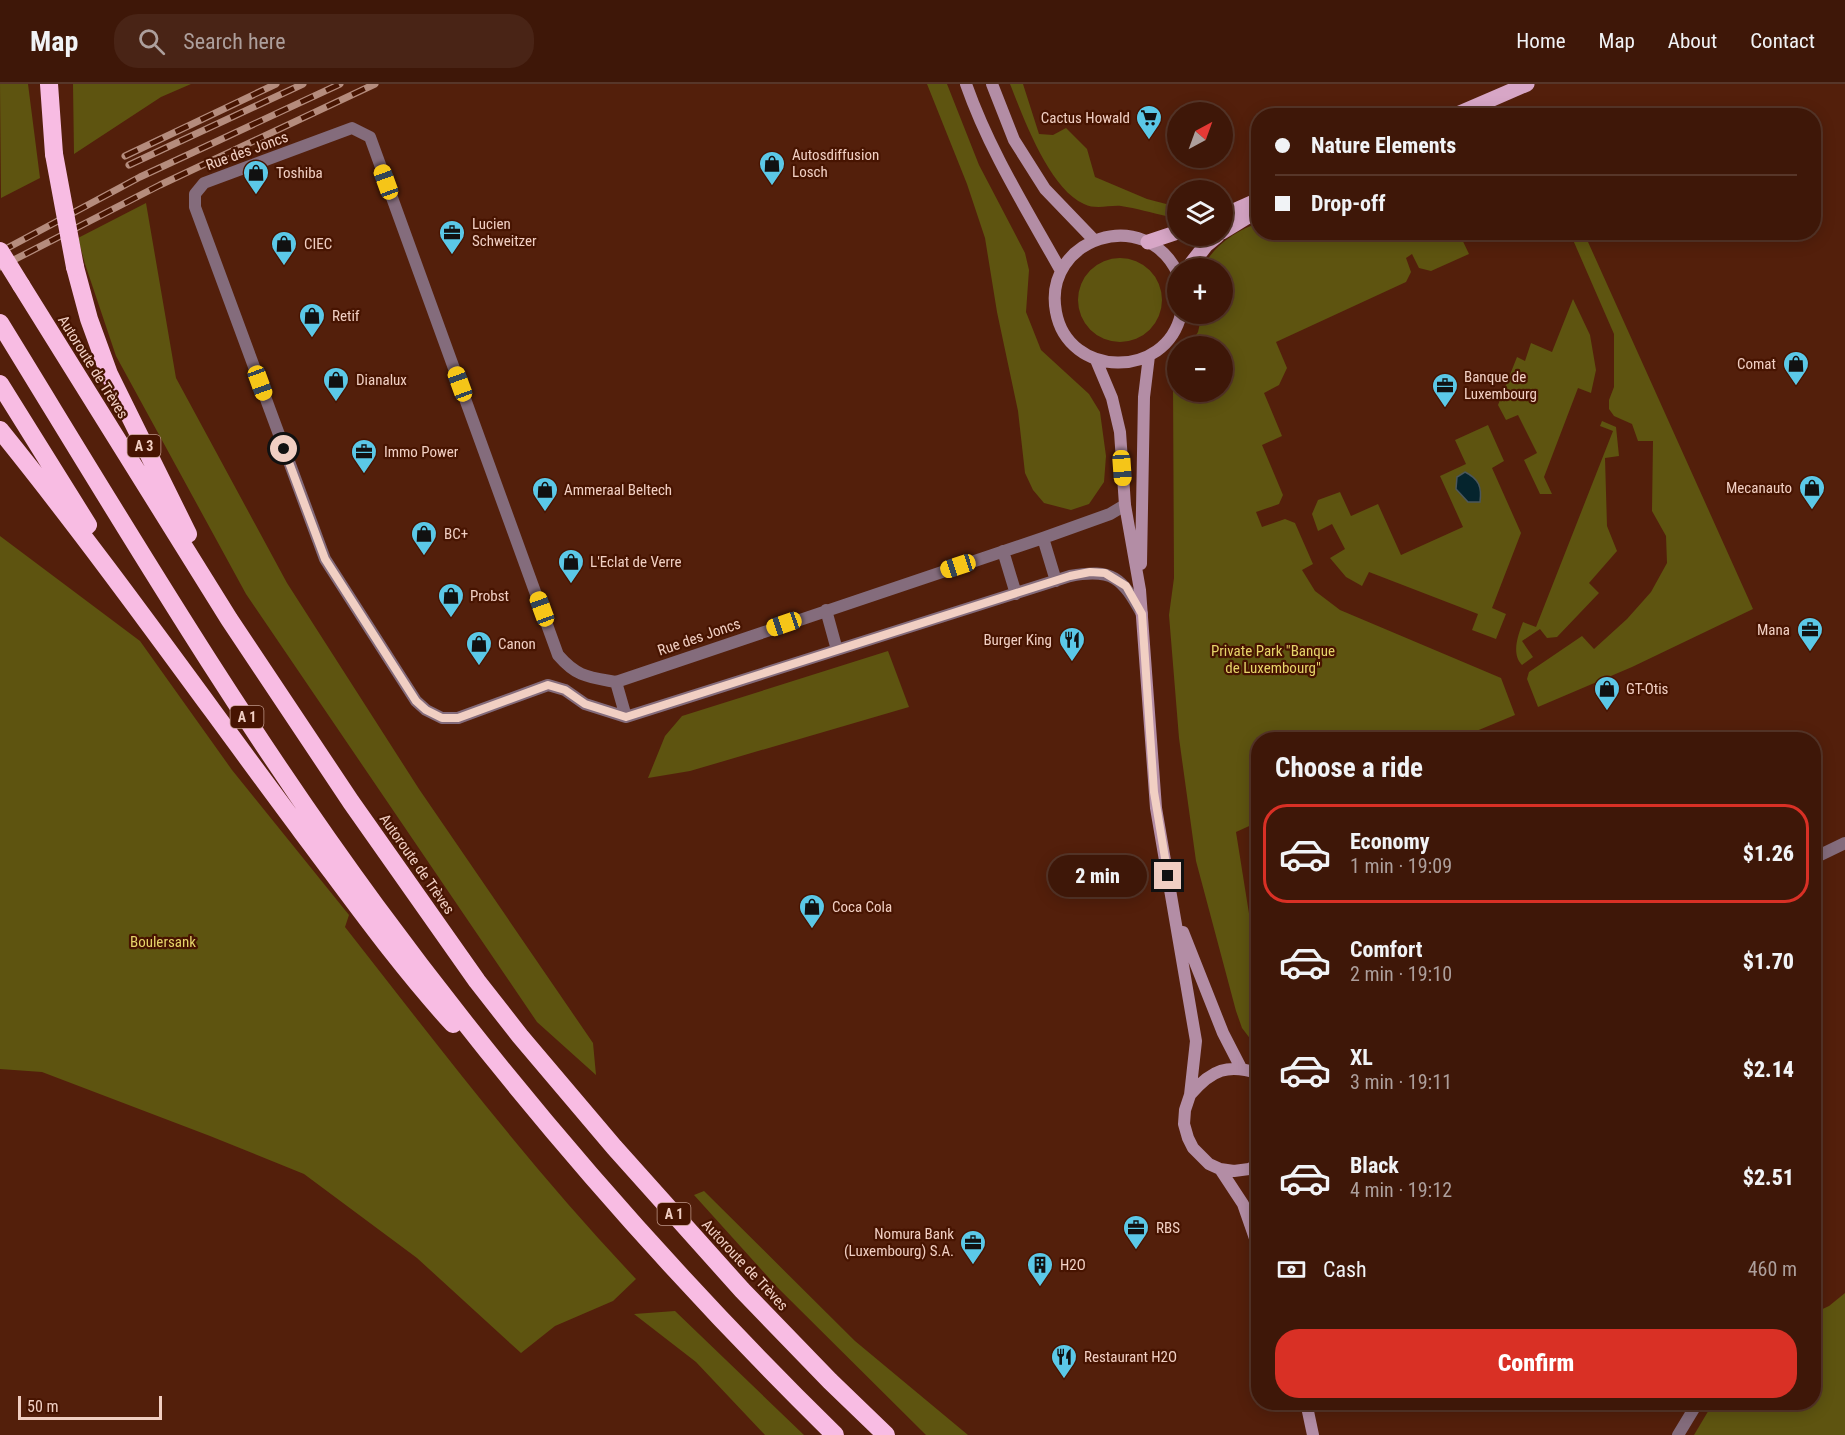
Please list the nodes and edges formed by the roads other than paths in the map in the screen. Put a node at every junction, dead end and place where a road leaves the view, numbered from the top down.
1 (49, 84) edge
2 (966, 84) edge
3 (992, 84) edge
4 (1527, 84) edge
5 (1472, 108) edge
6 (1251, 203) edge
7 (1233, 211) edge
8 (1251, 214) edge
9 (1233, 225) edge
10 (1167, 236) edge
11 (1094, 240) junction
12 (1148, 242) junction
13 (1205, 246) edge
14 (0, 250) edge
15 (1167, 258) edge
16 (1196, 258) edge
17 (1061, 271) junction
18 (0, 323) edge
19 (1178, 324) edge
20 (1149, 356) junction
21 (1096, 360) junction
22 (0, 384) edge
23 (0, 430) edge
24 (1125, 505) junction
25 (1043, 538) junction
26 (1003, 551) junction
27 (1056, 581) junction
28 (1140, 590) junction
29 (1016, 594) junction
30 (826, 610) junction
31 (1142, 614) junction
32 (229, 619) junction
33 (150, 623) junction
34 (837, 650) junction
35 (616, 682) junction
36 (626, 717) junction
37 (1845, 843) edge
38 (1821, 855) edge
39 (1174, 908) junction
40 (1241, 1068) junction
41 (1251, 1071) edge
42 (520, 1093) junction
43 (1190, 1095) junction
44 (1220, 1168) junction
45 (1251, 1168) edge
46 (1251, 1227) edge
47 (1308, 1410) edge
48 (1693, 1410) edge
49 (835, 1435) edge
50 (885, 1435) edge
51 (1313, 1435) edge
52 (1678, 1435) edge

1 - 32 highway, A 3, bridge
2 - 17 main road
3 - 11 main road
4 - 5 main road
6 - 7 main road
8 - 9 main road
10 - 12 main road
11 - 12 main road
11 - 17 main road
12 - 15 main road
13 - 16 main road
14 - 32 highway, Autoroute de Trèves / A 1, bridge
17 - 21 main road
18 - 42 highway, A 1
19 - 20 main road
20 - 21 main road
20 - 28 main road
21 - 24 main road
22 - 33 highway, A 1
23 - 33 highway, A 1
24 - 25 street, Rue des Joncs
24 - 28 main road
25 - 26 street, Rue des Joncs
25 - 27 street
26 - 29 street
26 - 30 street, Rue des Joncs
27 - 29 street
27 - 31 street
28 - 31 main road
29 - 34 street
30 - 34 street
30 - 35 street, Rue des Joncs
31 - 39 main road
32 - 50 highway, Autoroute de Trèves / A 1
33 - 42 highway, A 1
34 - 36 street
35 - 36 street
35 - 36 street, Rue des Joncs
37 - 38 street
39 - 40 main road
39 - 43 main road
40 - 41 main road
40 - 43 main road
42 - 49 highway, A 1
43 - 44 main road
44 - 45 main road
44 - 46 main road
47 - 51 main road
48 - 52 street

